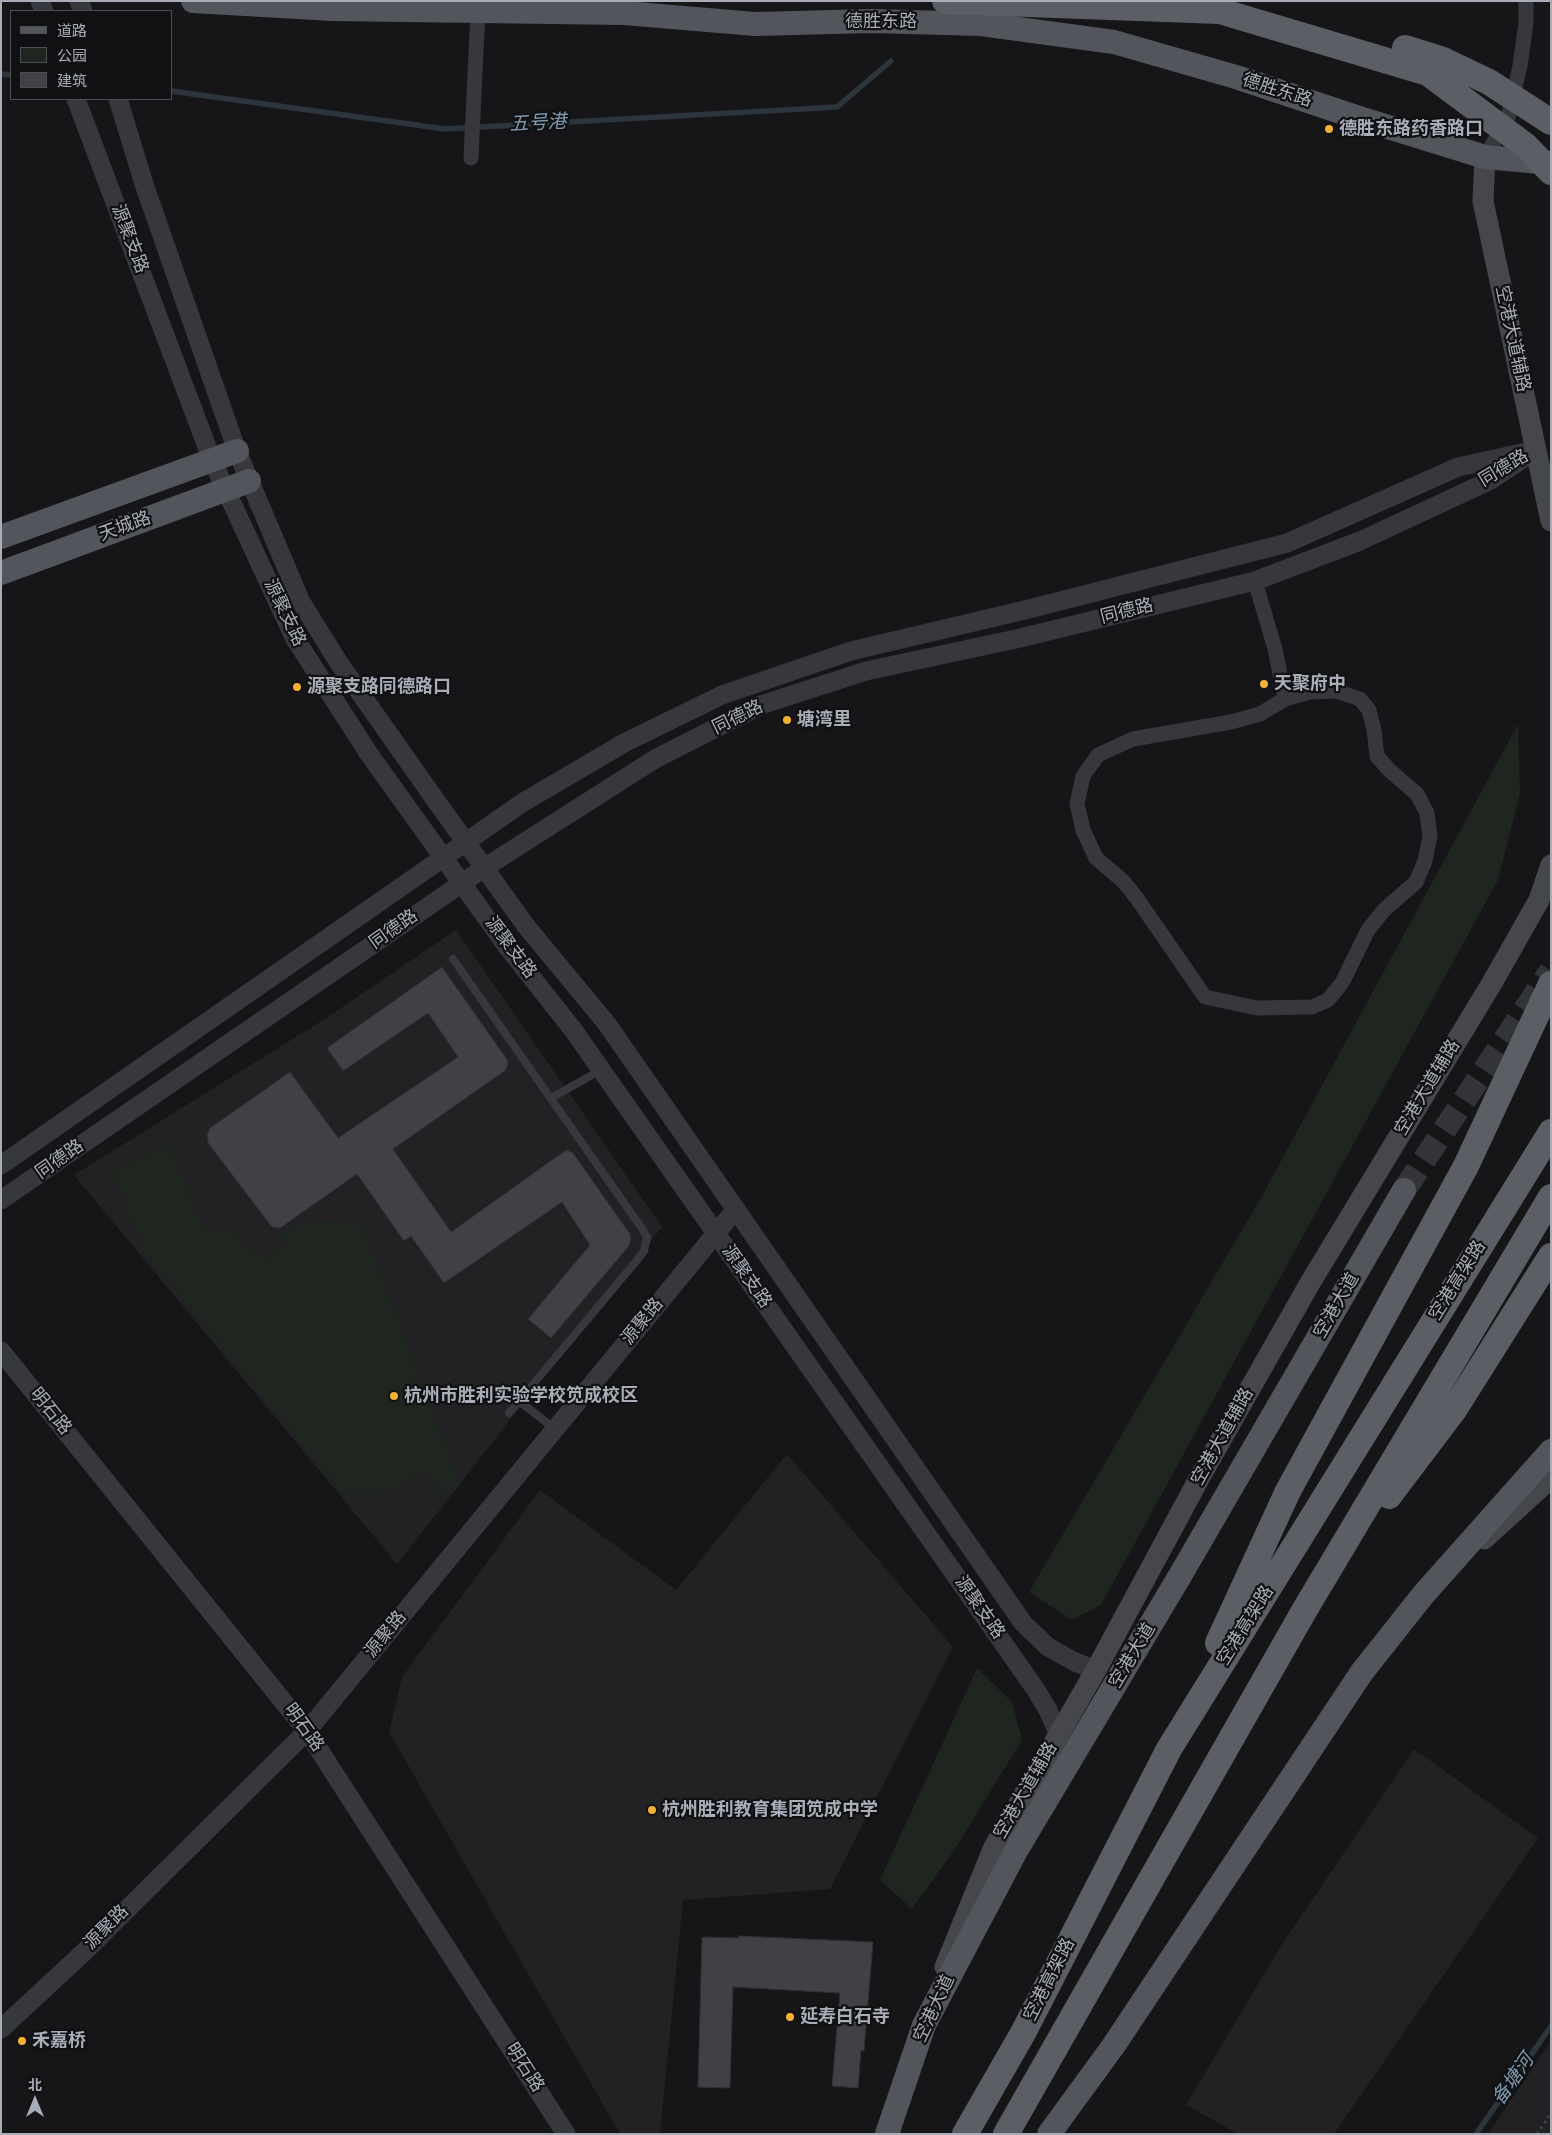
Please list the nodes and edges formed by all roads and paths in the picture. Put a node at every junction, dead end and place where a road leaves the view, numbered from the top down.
1 (193, 1) edge
2 (945, 1) edge
3 (1526, 1) edge
4 (478, 10) junction
5 (1220, 11) junction
6 (76, 100) edge
7 (121, 106) edge
8 (1551, 122) edge
9 (1485, 157) junction
10 (471, 158) dead end
11 (1551, 163) edge
12 (1551, 172) edge
13 (1536, 450) junction
14 (237, 451) junction
15 (212, 460) junction
16 (249, 481) junction
17 (226, 490) junction
18 (1551, 521) edge
19 (1, 537) edge
20 (1, 573) edge
21 (1255, 581) junction
22 (1284, 699) junction
23 (465, 842) junction
24 (442, 857) junction
25 (1551, 865) edge
26 (484, 868) junction
27 (462, 884) junction
28 (453, 959) dead end
29 (1551, 984) edge
30 (600, 1070) junction
31 (551, 1098) junction
32 (1551, 1132) edge
33 (1, 1165) edge
34 (1404, 1190) tunnel mouth
35 (1551, 1197) edge
36 (1, 1200) edge
37 (736, 1209) junction
38 (715, 1234) junction
39 (1551, 1256) edge
40 (1, 1351) edge
41 (519, 1401) junction
42 (510, 1413) dead end
43 (555, 1429) junction
44 (1551, 1451) edge
45 (1551, 1478) edge
46 (1424, 1595) junction
47 (1304, 1611) junction
48 (1096, 1670) junction
49 (307, 1731) junction
50 (1059, 1734) junction
51 (1169, 1749) junction
52 (924, 2025) junction
53 (1, 2029) edge
54 (1551, 2113) edge
55 (566, 2134) edge
56 (888, 2134) edge
57 (965, 2134) edge
58 (1006, 2134) edge
59 (1049, 2134) edge
60 (1537, 2134) edge

1 - 4 main road, 德胜东路
2 - 5 highway
3 - 9 street
4 - 9 main road, 德胜东路
4 - 10 street
5 - 8 highway, bridge
5 - 12 highway, bridge
6 - 15 street, 源聚支路
7 - 14 street, 源聚支路
9 - 11 main road, 德胜东路
9 - 13 main road, 空港大道辅路
13 - 18 main road, 空港大道辅路
13 - 21 street, 同德路
13 - 23 street, 同德路
14 - 15 main road, 天城路
14 - 16 street, 源聚支路
15 - 17 street, 源聚支路
15 - 19 main road, 天城路
16 - 17 main road, 天城路
16 - 23 street, 源聚支路
17 - 20 main road, 天城路
17 - 24 street, 源聚支路
21 - 22 street
21 - 26 street, 同德路
22 - 22 street
23 - 24 street, 同德路
23 - 26 street, 源聚支路
24 - 27 street, 源聚支路
24 - 33 street, 同德路
25 - 48 main road, 空港大道辅路
26 - 27 street, 同德路
26 - 37 street, 源聚支路
27 - 30 street, 源聚支路
27 - 36 street, 同德路
28 - 31 lane
29 - 51 highway
30 - 31 lane
30 - 38 street, 源聚支路
31 - 41 lane
32 - 51 highway, 空港高架路
34 - 52 main road, 空港大道
35 - 47 highway, 空港高架路
37 - 38 street, 源聚路
37 - 48 street, 源聚支路
38 - 43 street, 源聚路
38 - 50 street, 源聚支路
39 - 47 highway
40 - 49 street, 明石路
41 - 42 lane
41 - 43 lane
43 - 49 street, 源聚路
44 - 46 main road
45 - 46 main road
46 - 59 main road
47 - 58 highway, 空港高架路
48 - 50 main road, 空港大道辅路
49 - 53 street, 源聚路
49 - 55 street, 明石路
50 - 52 main road, 空港大道辅路
51 - 57 highway, 空港高架路
52 - 56 main road, 空港大道
54 - 60 path

